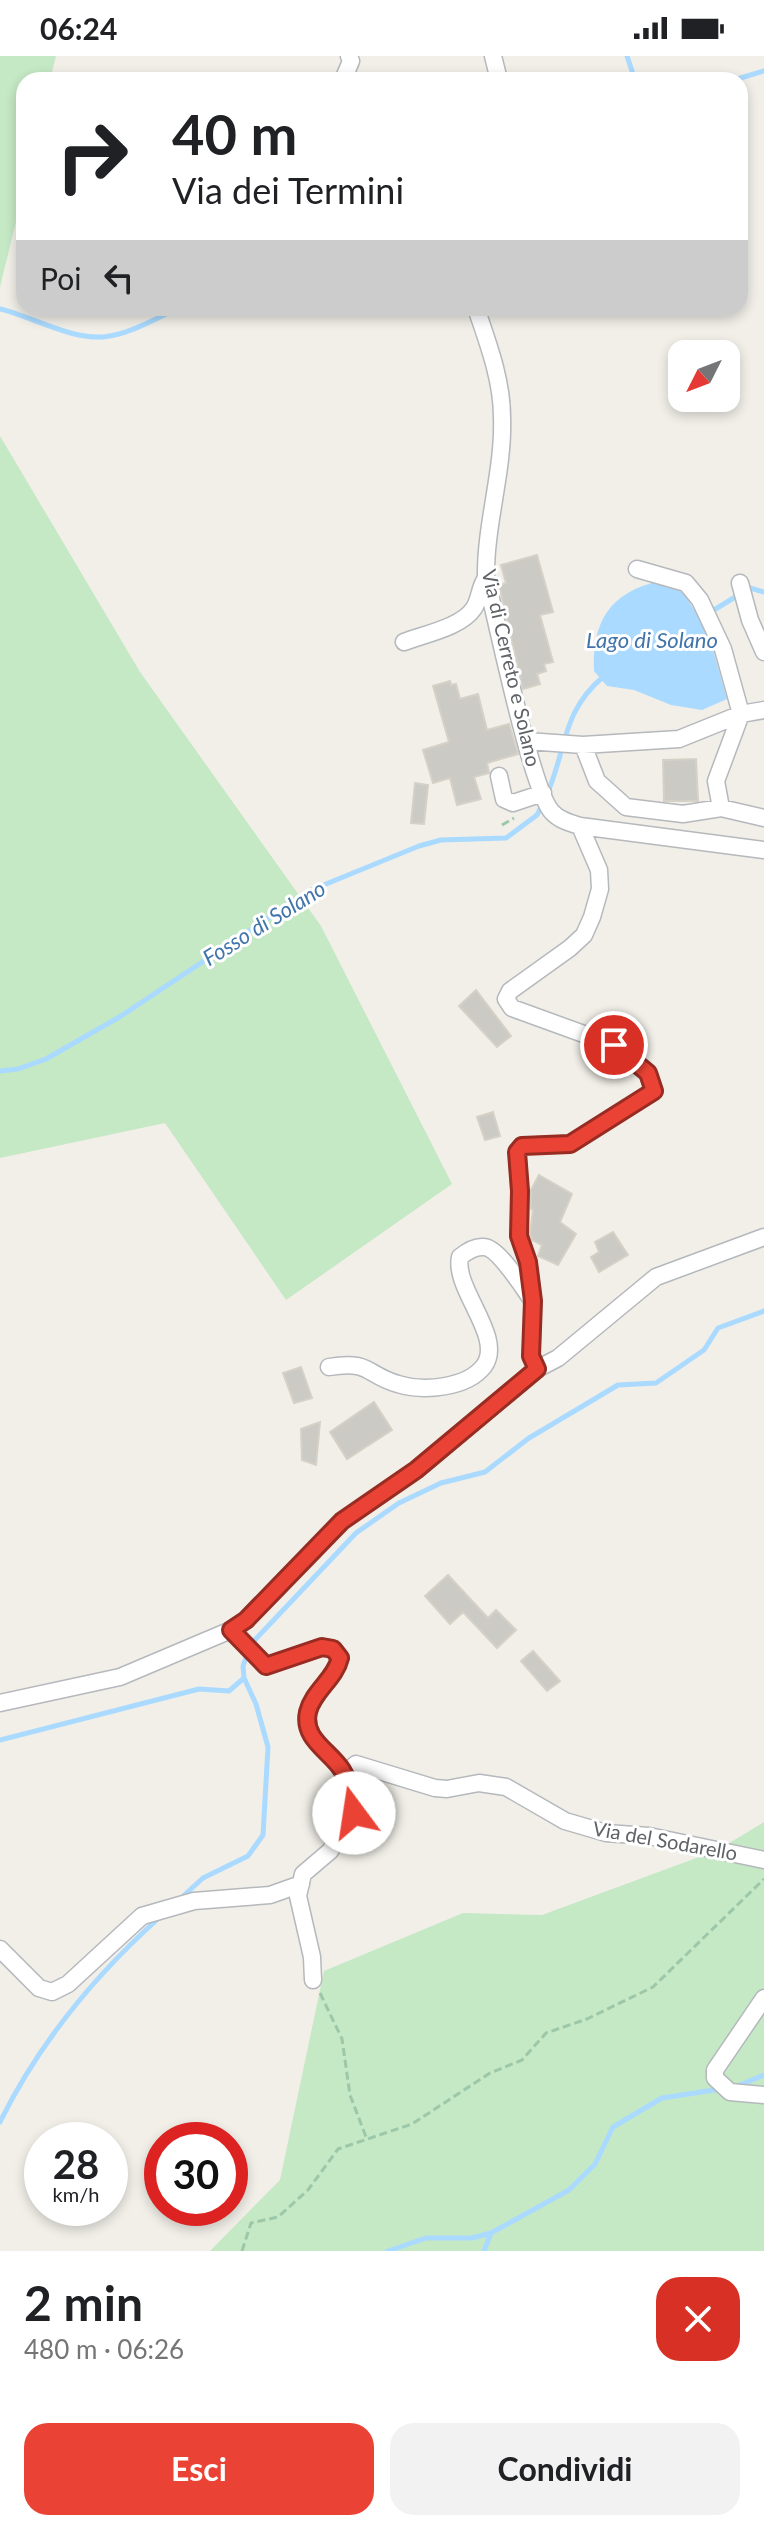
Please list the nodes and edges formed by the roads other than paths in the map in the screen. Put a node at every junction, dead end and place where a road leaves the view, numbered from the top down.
1 (479, 316) edge
2 (637, 569) dead end
3 (486, 578) junction
4 (740, 583) dead end
5 (404, 642) dead end
6 (764, 652) edge
7 (764, 710) edge
8 (741, 714) junction
9 (527, 741) junction
10 (583, 745) junction
11 (499, 776) dead end
12 (543, 793) junction
13 (721, 808) junction
14 (764, 818) edge
15 (580, 826) junction
16 (764, 850) edge
17 (764, 1237) edge
18 (533, 1301) junction
19 (329, 1367) dead end
20 (537, 1369) junction
21 (231, 1630) junction
22 (0, 1703) edge
23 (344, 1774) junction
24 (764, 1860) edge
25 (301, 1884) junction
26 (0, 1949) edge
27 (313, 1980) road end
28 (764, 1998) edge
29 (764, 2095) edge

1 - 3 street, Via di Cerreto e Solano
2 - 8 street
3 - 5 street
3 - 9 street, Via di Cerreto e Solano
4 - 6 street
7 - 8 street
8 - 10 street
8 - 13 street
9 - 10 street
9 - 12 street, Via di Cerreto e Solano
10 - 13 street
11 - 12 street
12 - 15 street, Via di Cerreto e Solano
13 - 14 street
15 - 16 street, Via di Cerreto e Solano
15 - 18 street
17 - 20 street
18 - 19 street
18 - 20 street
20 - 21 street
21 - 22 street
21 - 23 street
23 - 24 street, Via del Sodarello
23 - 25 street
25 - 26 street
25 - 27 street
28 - 29 street

